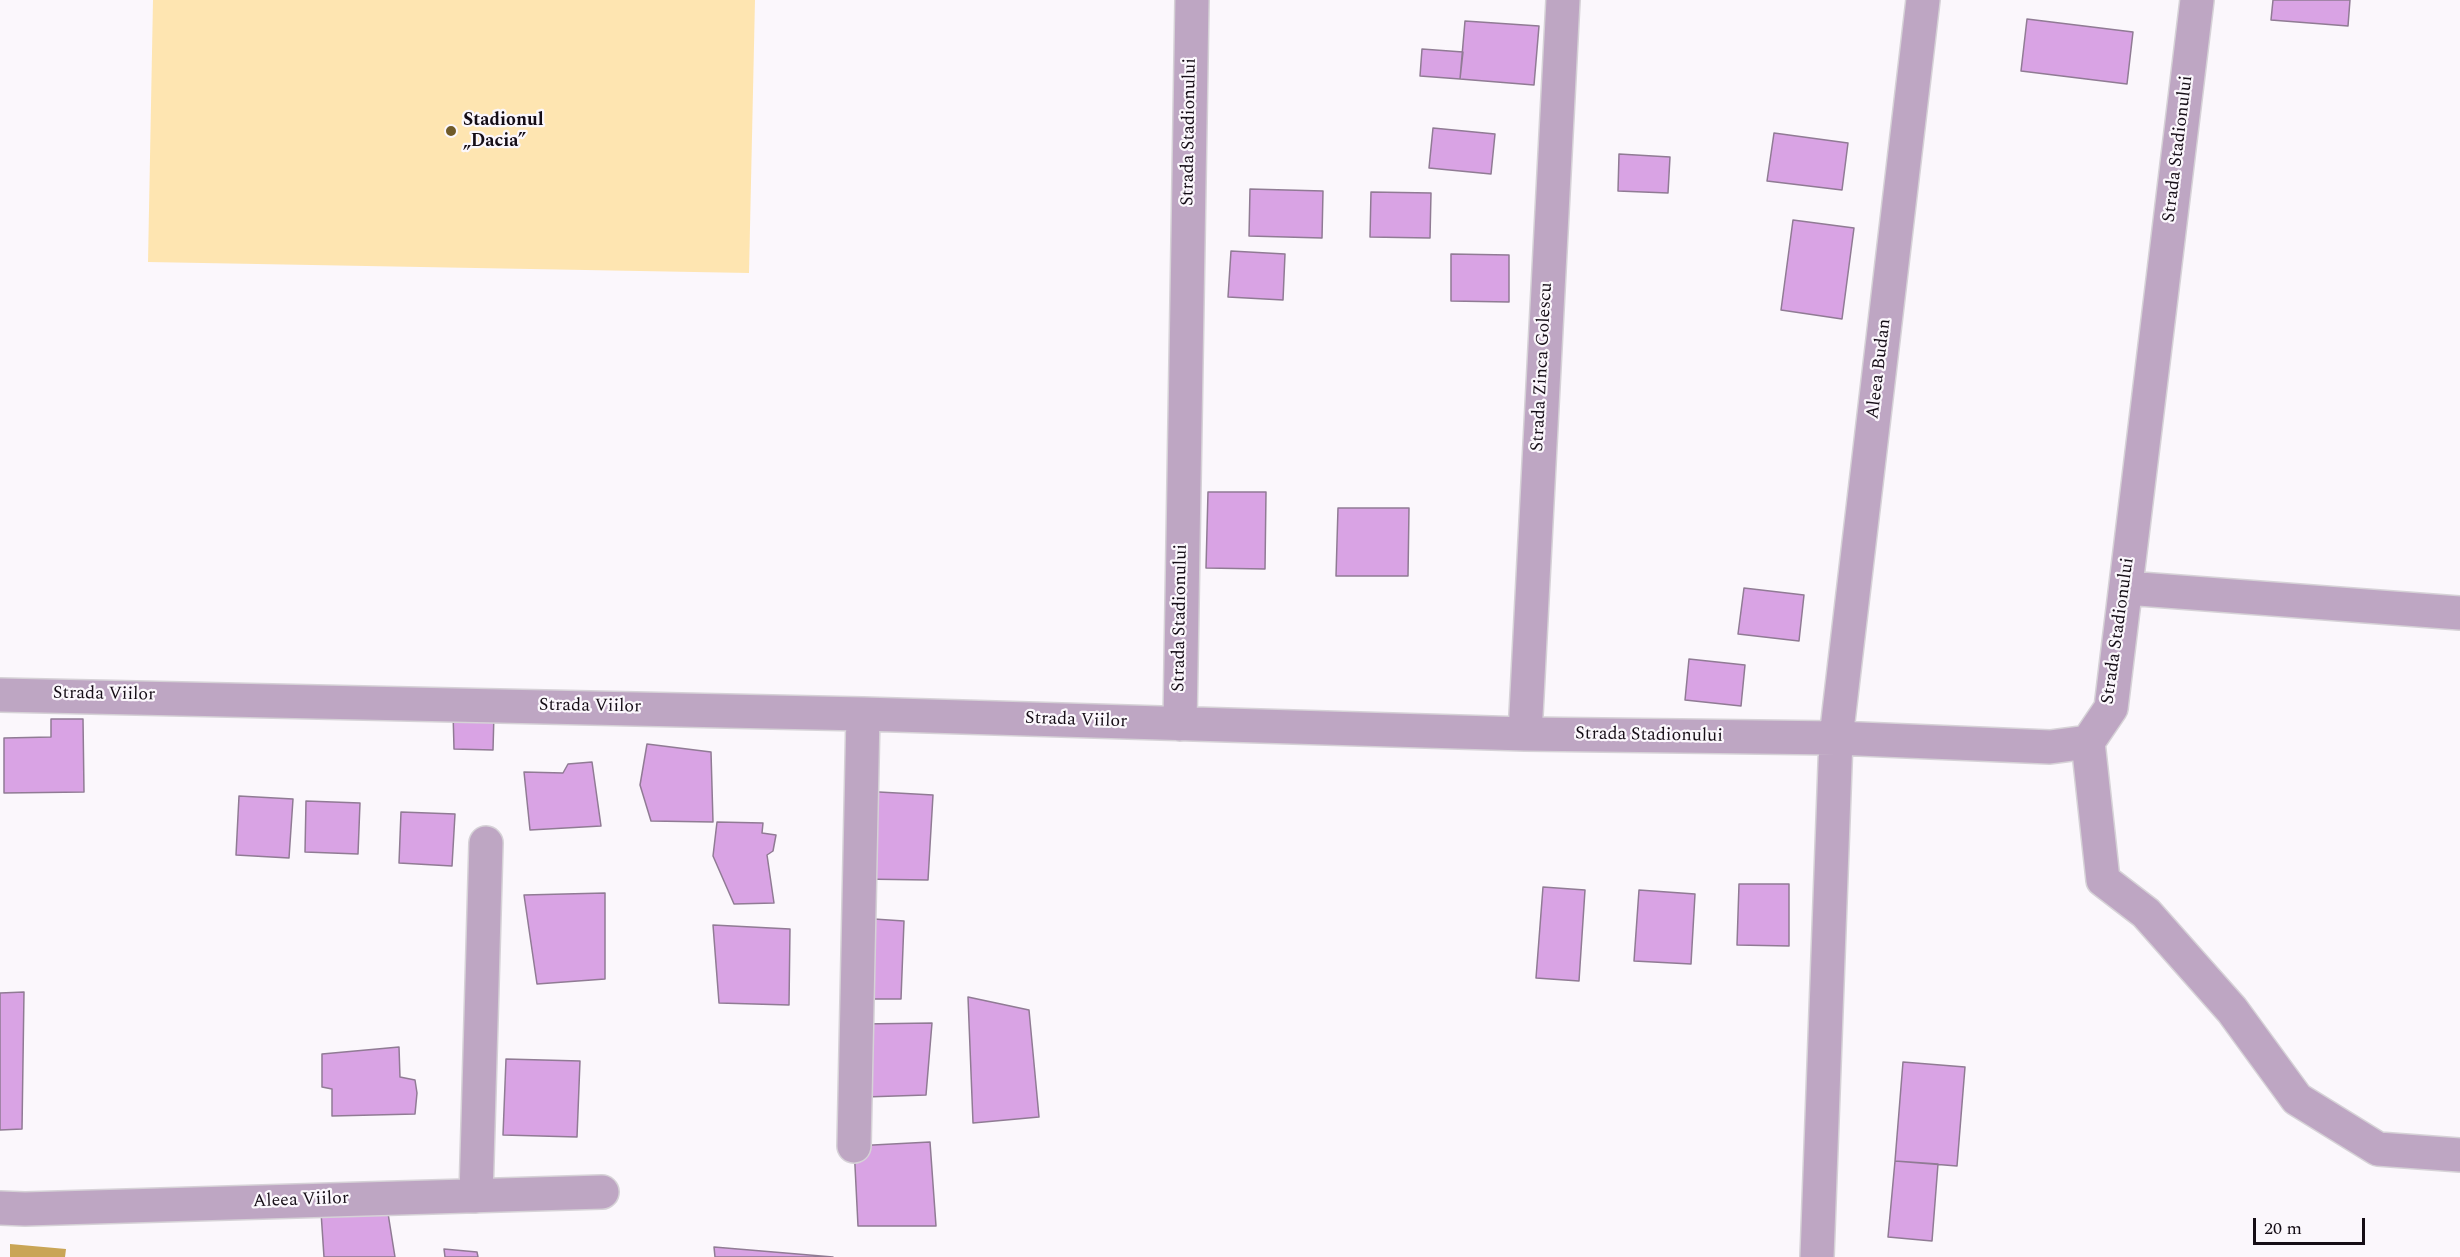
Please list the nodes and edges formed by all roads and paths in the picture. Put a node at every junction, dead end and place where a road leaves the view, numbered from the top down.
1 (1192, 0) edge
2 (1563, 0) edge
3 (1923, 0) edge
4 (2197, 0) edge
5 (2126, 588) junction
6 (2460, 613) edge
7 (0, 695) edge
8 (863, 714) junction
9 (1180, 724) junction
10 (1525, 734) junction
11 (1836, 738) junction
12 (2088, 742) junction
13 (486, 843) dead end
14 (854, 1146) dead end
15 (2460, 1155) edge
16 (602, 1192) dead end
17 (476, 1196) junction
18 (0, 1208) edge
19 (1817, 1257) edge

1 - 9 street, Strada Stadionului
2 - 10 street, Strada Zinca Golescu
3 - 11 street, Aleea Budan
4 - 5 street, Strada Stadionului
5 - 6 street
5 - 12 street, Strada Stadionului
7 - 8 street, Strada Viilor
8 - 9 street, Strada Viilor
8 - 14 street
9 - 10 street, Strada Stadionului
10 - 11 street, Strada Stadionului
11 - 12 street, Strada Stadionului
11 - 19 street, Aleea Budan
12 - 15 street
13 - 17 street
16 - 17 street, Aleea Viilor
17 - 18 street, Aleea Viilor

